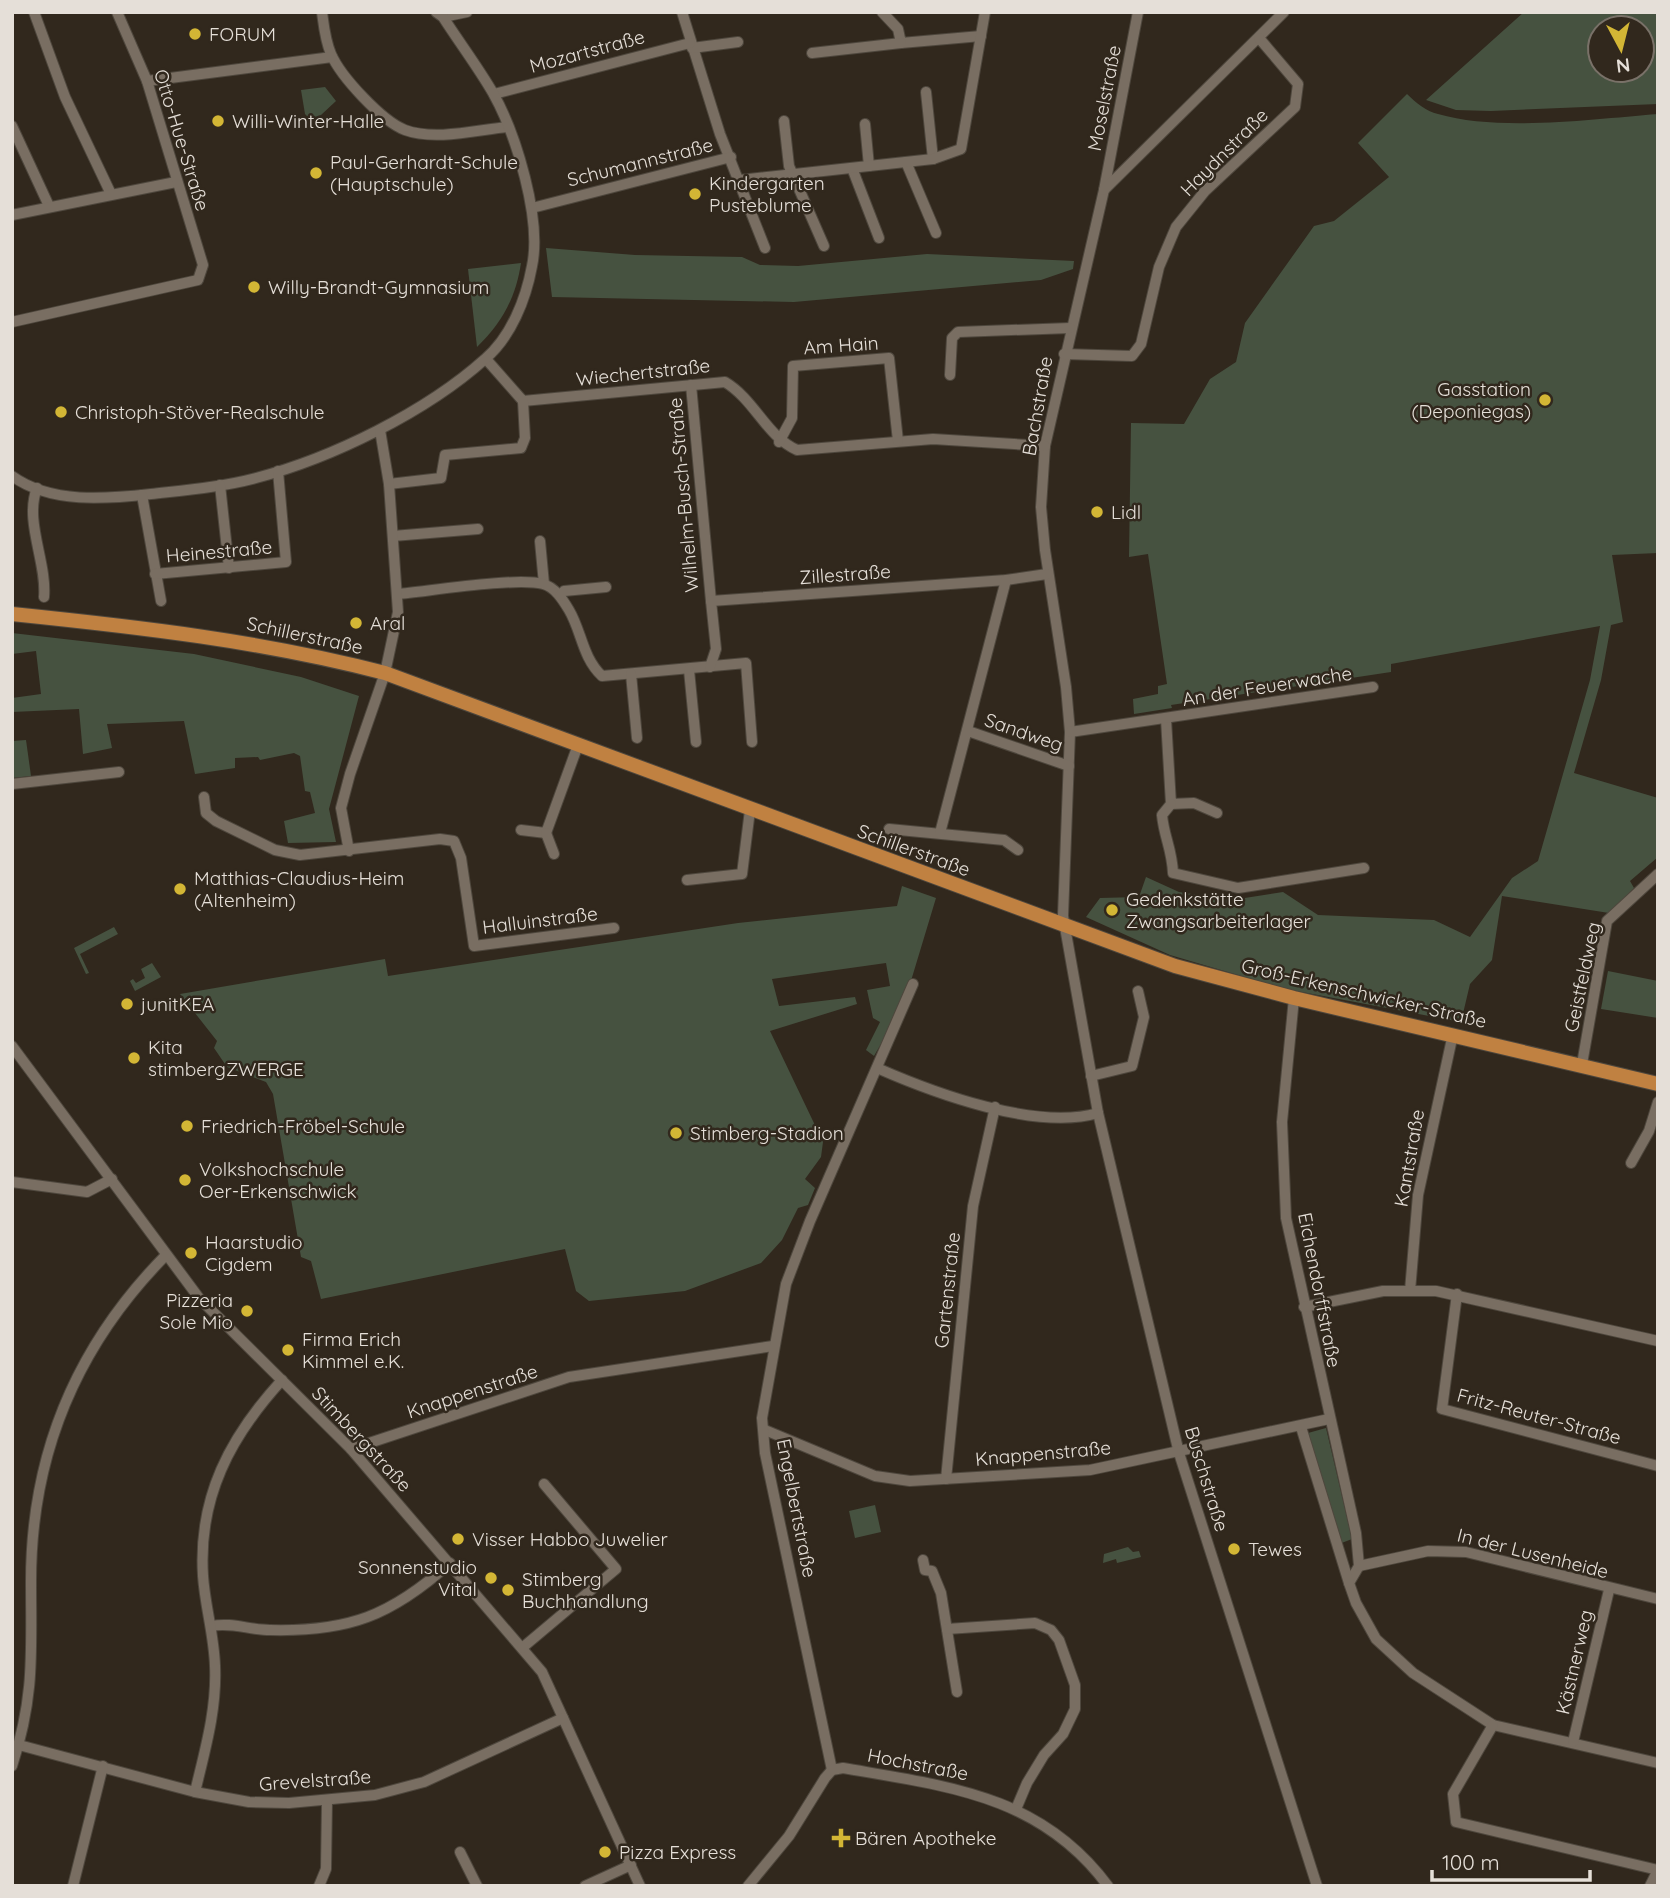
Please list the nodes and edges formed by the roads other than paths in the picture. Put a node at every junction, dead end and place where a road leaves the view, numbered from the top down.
1 (34, 12) edge
2 (117, 12) edge
3 (322, 12) edge
4 (467, 12) edge
5 (682, 12) edge
6 (883, 12) edge
7 (985, 12) edge
8 (1138, 12) edge
9 (1284, 12) edge
10 (439, 15) edge
11 (981, 36) junction
12 (1259, 38) junction
13 (738, 42) dead end
14 (901, 43) junction
15 (691, 46) junction
16 (812, 53) dead end
17 (332, 57) junction
18 (147, 81) junction
19 (926, 92) dead end
20 (494, 94) junction
21 (784, 121) dead end
22 (865, 124) dead end
23 (12, 126) edge
24 (507, 127) junction
25 (731, 157) junction
26 (933, 159) junction
27 (906, 162) junction
28 (869, 166) junction
29 (852, 168) junction
30 (795, 175) junction
31 (740, 180) junction
32 (176, 182) junction
33 (1104, 190) junction
34 (111, 194) junction
35 (49, 206) junction
36 (533, 208) junction
37 (12, 215) edge
38 (936, 233) dead end
39 (879, 238) dead end
40 (824, 246) dead end
41 (765, 248) dead end
42 (12, 322) edge
43 (1070, 328) junction
44 (1064, 354) junction
45 (486, 359) junction
46 (950, 375) dead end
47 (691, 385) junction
48 (523, 401) junction
49 (380, 430) junction
50 (898, 441) junction
51 (779, 442) junction
52 (1045, 446) junction
53 (278, 471) junction
54 (12, 476) edge
55 (389, 484) junction
56 (220, 485) junction
57 (37, 488) junction
58 (142, 495) junction
59 (478, 529) dead end
60 (393, 536) junction
61 (540, 541) dead end
62 (229, 568) junction
63 (1047, 573) junction
64 (155, 574) junction
65 (1006, 580) junction
66 (544, 584) junction
67 (606, 587) dead end
68 (398, 594) junction
69 (560, 596) junction
70 (44, 597) dead end
71 (161, 601) dead end
72 (711, 601) junction
73 (12, 614) edge
74 (710, 667) junction
75 (689, 670) junction
76 (386, 673) junction
77 (631, 674) junction
78 (1373, 687) dead end
79 (1166, 719) junction
80 (968, 731) junction
81 (1070, 732) junction
82 (637, 738) dead end
83 (696, 742) dead end
84 (752, 742) dead end
85 (578, 745) junction
86 (1069, 766) junction
87 (119, 772) dead end
88 (12, 784) edge
89 (204, 797) dead end
90 (1171, 804) junction
91 (750, 810) junction
92 (1217, 813) dead end
93 (889, 829) dead end
94 (521, 830) dead end
95 (546, 833) junction
96 (940, 833) junction
97 (1018, 850) dead end
98 (349, 851) junction
99 (554, 854) dead end
100 (1364, 868) dead end
101 (1658, 874) edge
102 (687, 880) dead end
103 (1066, 927) junction
104 (614, 928) dead end
105 (913, 984) dead end
106 (1138, 991) dead end
107 (1294, 998) junction
108 (1453, 1034) junction
109 (12, 1046) edge
110 (1581, 1064) junction
111 (877, 1068) junction
112 (1091, 1076) junction
113 (1658, 1084) edge
114 (1658, 1102) edge
115 (995, 1107) junction
116 (1098, 1113) junction
117 (1631, 1163) dead end
118 (112, 1179) junction
119 (12, 1182) edge
120 (166, 1255) junction
121 (1410, 1291) junction
122 (1457, 1294) junction
123 (1304, 1307) junction
124 (1658, 1341) edge
125 (773, 1346) junction
126 (282, 1380) junction
127 (1329, 1419) junction
128 (1301, 1427) junction
129 (765, 1430) junction
130 (351, 1449) junction
131 (1179, 1453) junction
132 (1658, 1466) edge
133 (946, 1479) junction
134 (544, 1484) dead end
135 (923, 1560) dead end
136 (450, 1563) junction
137 (1359, 1566) junction
138 (1349, 1583) junction
139 (1609, 1590) junction
140 (1658, 1599) edge
141 (212, 1626) junction
142 (947, 1629) junction
143 (522, 1648) junction
144 (957, 1692) dead end
145 (563, 1718) junction
146 (1493, 1725) junction
147 (1573, 1742) junction
148 (19, 1745) junction
149 (1658, 1763) edge
150 (12, 1766) edge
151 (103, 1766) junction
152 (832, 1770) junction
153 (195, 1792) junction
154 (327, 1801) junction
155 (1016, 1809) junction
156 (460, 1852) dead end
157 (631, 1865) junction
158 (1658, 1870) edge
159 (73, 1886) edge
160 (319, 1886) edge
161 (477, 1886) edge
162 (585, 1886) edge
163 (640, 1886) edge
164 (748, 1886) edge
165 (1108, 1886) edge
166 (1317, 1886) edge
167 (1650, 1886) edge

1 - 34 street
2 - 18 street, Otto-Hue-Straße
3 - 17 street
4 - 10 street
5 - 15 street
6 - 14 street
7 - 11 street
8 - 33 street, Moselstraße
9 - 12 street
10 - 20 street
11 - 14 street
11 - 26 street
12 - 33 street
12 - 44 street, Haydnstraße
13 - 15 street, Mozartstraße
14 - 16 street
15 - 20 street, Mozartstraße
15 - 25 street
17 - 18 street
17 - 24 street
18 - 32 street, Otto-Hue-Straße
19 - 26 street
20 - 24 street
21 - 30 street
22 - 28 street
23 - 35 street
24 - 36 street
25 - 31 street, Schumannstraße
25 - 36 street, Schumannstraße
26 - 27 street
27 - 28 street
27 - 38 street
28 - 29 street
29 - 30 street
29 - 39 street
30 - 31 street
30 - 40 street
31 - 41 street, Schumannstraße
32 - 34 street
32 - 42 street, Otto-Hue-Straße
33 - 43 street, Bachstraße
34 - 35 street
35 - 37 street
36 - 45 street
43 - 44 street, Bachstraße
43 - 46 street
44 - 52 street, Bachstraße
45 - 48 street
45 - 49 street
47 - 48 street, Wiechertstraße
47 - 51 street, Wiechertstraße
47 - 72 street, Wilhelm-Busch-Straße
48 - 55 street
49 - 53 street
49 - 55 street
50 - 51 street
50 - 51 street, Am Hain
50 - 52 street
52 - 63 street, Bachstraße
53 - 56 street
53 - 62 street, Heinestraße
54 - 57 street
55 - 60 street
56 - 58 street
56 - 62 street
57 - 58 street
57 - 70 street
58 - 64 street, Heinestraße
59 - 60 street
60 - 68 street
61 - 66 street
62 - 64 street, Heinestraße
63 - 65 street, Zillestraße
63 - 81 street, Bachstraße
64 - 71 street, Heinestraße
65 - 72 street, Zillestraße
65 - 80 street
66 - 68 street
66 - 69 street
67 - 69 street
68 - 76 street
69 - 77 street
72 - 74 street
73 - 76 main road, Schillerstraße
74 - 75 street
74 - 84 street
75 - 77 street
75 - 83 street
76 - 85 main road, Schillerstraße
76 - 98 street
77 - 82 street
78 - 79 street, An der Feuerwache
79 - 81 street, An der Feuerwache
79 - 90 street, An der Feuerwache
80 - 86 street, Sandweg
80 - 96 street
81 - 86 street, Bachstraße
85 - 91 main road, Schillerstraße
85 - 95 street
86 - 103 street, Bachstraße
87 - 88 street
89 - 98 street, Halluinstraße
90 - 92 street
90 - 100 street, An der Feuerwache
91 - 102 street
91 - 103 main road, Schillerstraße
93 - 96 street, Schillerstraße
94 - 95 street
95 - 99 street
96 - 97 street, Schillerstraße
98 - 104 street, Halluinstraße
101 - 110 street, Geistfeldweg
103 - 107 main road, Groß-Erkenschwicker-Straße
103 - 112 street, Buschstraße
105 - 111 street, Engelbertstraße
106 - 112 street
107 - 108 main road, Groß-Erkenschwicker-Straße
107 - 123 street, Eichendorffstraße
108 - 110 main road, Groß-Erkenschwicker-Straße
108 - 121 street, Kantstraße
109 - 118 street, Stimbergstraße
110 - 113 main road, Groß-Erkenschwicker-Straße
111 - 115 street
111 - 125 street, Engelbertstraße
112 - 116 street, Buschstraße
114 - 117 street
115 - 116 street
115 - 133 street, Gartenstraße
116 - 131 street, Buschstraße
118 - 119 street
118 - 120 street, Stimbergstraße
120 - 126 street, Stimbergstraße
120 - 148 street
121 - 122 street
121 - 123 street
122 - 124 street
122 - 132 street, Fritz-Reuter-Straße
123 - 127 street, Eichendorffstraße
125 - 129 street, Engelbertstraße
125 - 130 street, Knappenstraße
126 - 130 street, Stimbergstraße
126 - 141 street
127 - 128 street, Knappenstraße
127 - 137 street, Eichendorffstraße
128 - 131 street, Knappenstraße
128 - 138 street
129 - 133 street, Knappenstraße
129 - 152 street, Engelbertstraße
130 - 136 street, Stimbergstraße
131 - 133 street, Knappenstraße
131 - 166 street, Buschstraße
134 - 143 street
135 - 142 street
136 - 141 street
136 - 143 street, Stimbergstraße
137 - 138 street
137 - 139 street, In der Lusenheide
138 - 146 street
139 - 140 street, In der Lusenheide
139 - 147 street, Kästnerweg
141 - 153 street
142 - 144 street
142 - 155 street
143 - 145 street, Stimbergstraße
145 - 154 street, Grevelstraße
145 - 157 street, Stimbergstraße
146 - 147 street
146 - 158 street
147 - 149 street
148 - 150 street
148 - 151 street, Grevelstraße
151 - 153 street, Grevelstraße
151 - 159 street
152 - 155 street, Hochstraße
152 - 164 street
153 - 154 street, Grevelstraße
154 - 160 street
155 - 165 street, Hochstraße
156 - 161 street
157 - 162 street
157 - 163 street, Stimbergstraße
158 - 167 street

